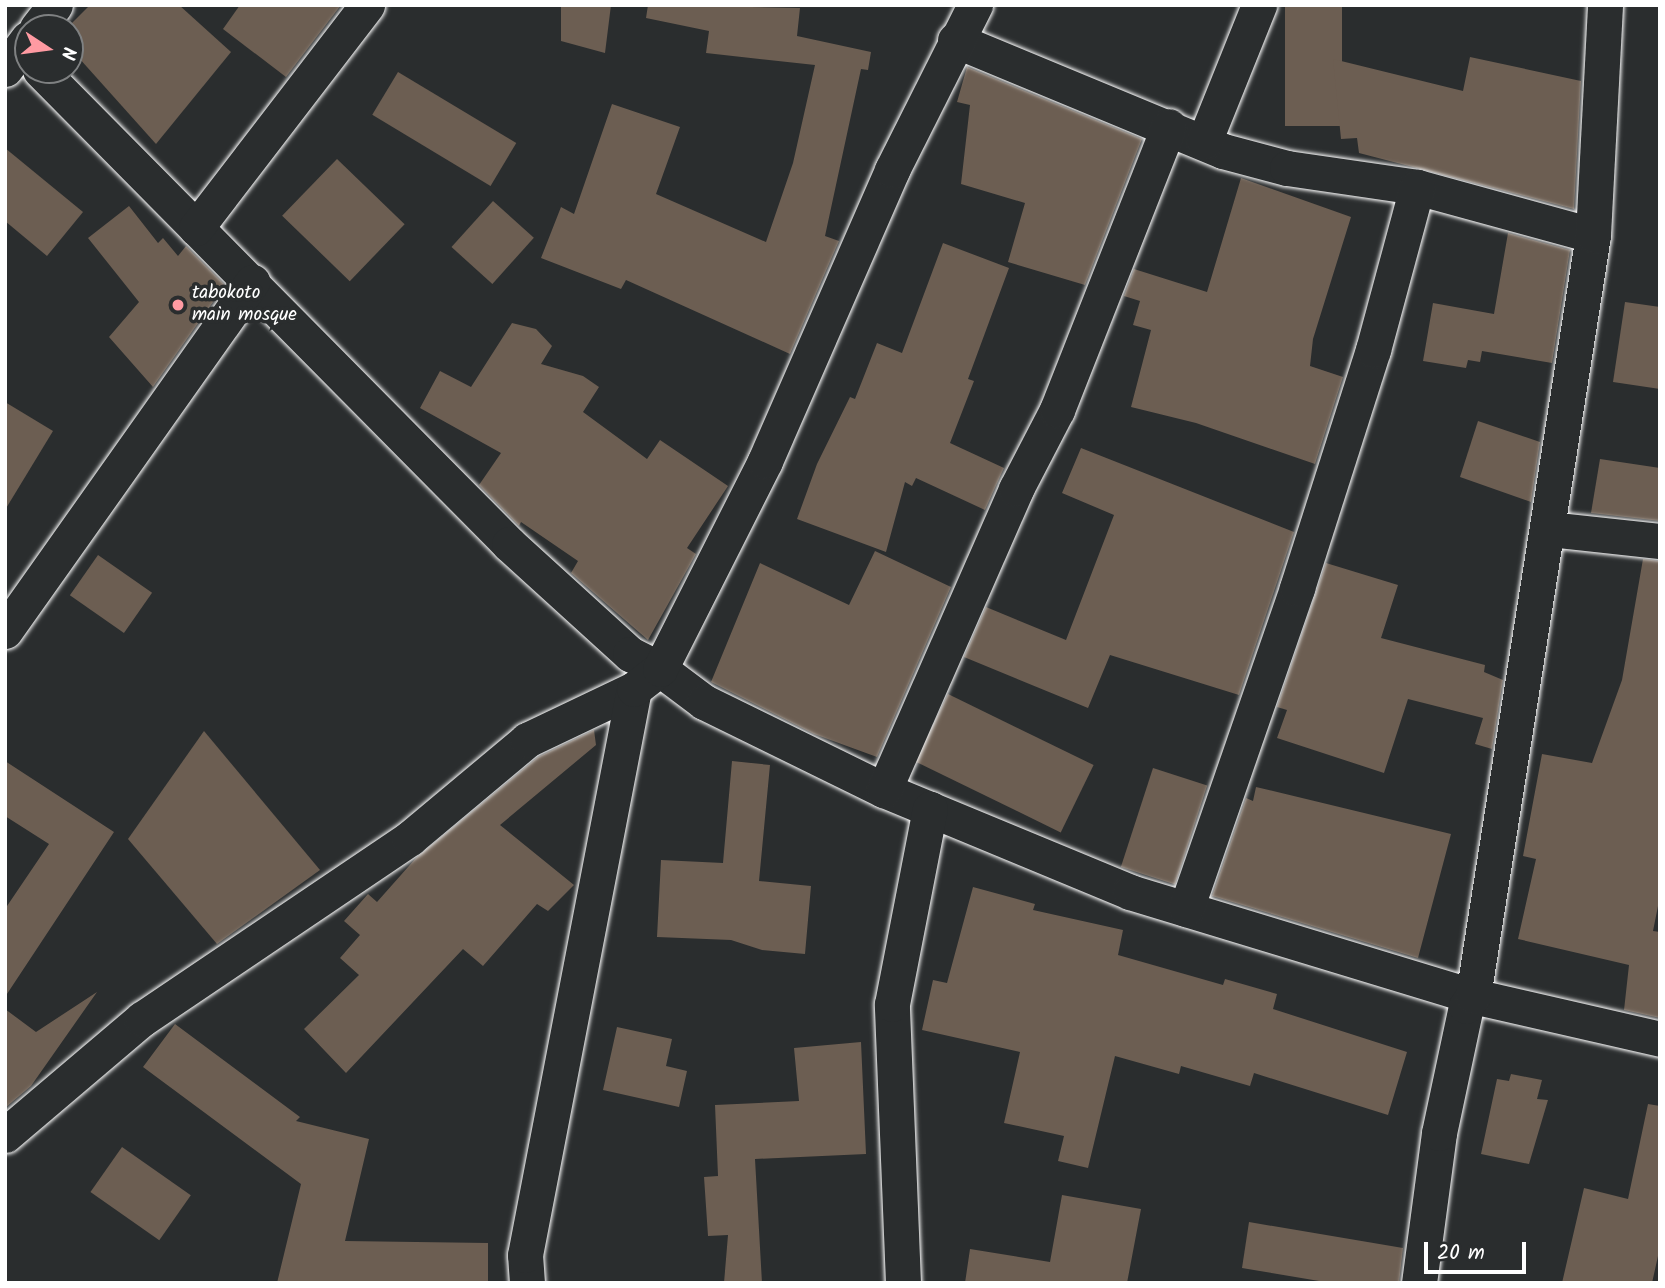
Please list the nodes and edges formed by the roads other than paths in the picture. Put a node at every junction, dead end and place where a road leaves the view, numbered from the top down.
1 (367, 5) edge
2 (975, 5) edge
3 (1259, 5) edge
4 (1605, 5) edge
5 (955, 40) junction
6 (56, 84) edge
7 (1169, 126) junction
8 (1203, 142) junction
9 (1417, 187) junction
10 (195, 228) junction
11 (1593, 235) junction
12 (252, 282) junction
13 (1549, 529) junction
14 (1660, 541) edge
15 (5, 631) edge
16 (647, 679) junction
17 (884, 790) junction
18 (929, 809) junction
19 (1186, 909) junction
20 (1473, 996) junction
21 (1660, 1039) edge
22 (5, 1135) edge
23 (527, 1283) edge
24 (902, 1283) edge
25 (1419, 1283) edge

1 - 10 street
2 - 5 street
3 - 8 street
4 - 11 street
5 - 7 street
5 - 16 street
6 - 10 street
7 - 8 street
7 - 17 street
8 - 9 street
9 - 11 street
9 - 19 street
10 - 12 street
11 - 13 street
12 - 15 street
12 - 16 street
13 - 14 street
13 - 20 street
16 - 17 street
16 - 22 street
16 - 23 street
17 - 18 street
18 - 19 street
18 - 24 street
19 - 20 street
20 - 21 street
20 - 25 street

